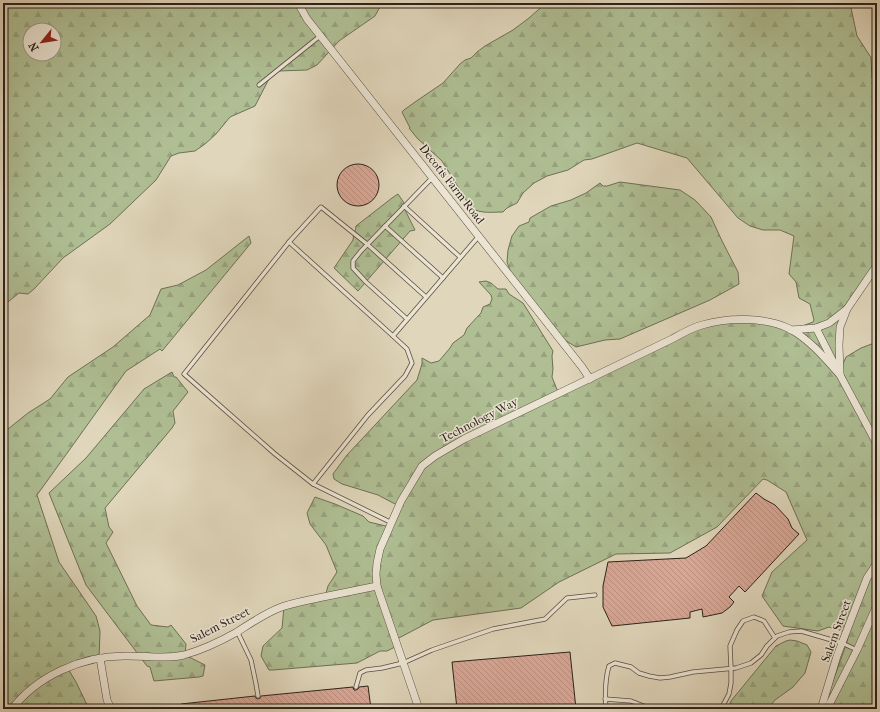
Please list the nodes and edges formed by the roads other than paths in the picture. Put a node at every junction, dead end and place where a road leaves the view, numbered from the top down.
1 (298, 3) edge
2 (320, 35) junction
3 (877, 46) edge
4 (259, 85) dead end
5 (877, 86) edge
6 (433, 177) junction
7 (404, 206) junction
8 (385, 226) junction
9 (479, 236) junction
10 (289, 242) junction
11 (367, 244) junction
12 (460, 258) junction
13 (877, 265) edge
14 (443, 278) junction
15 (426, 298) junction
16 (847, 309) junction
17 (408, 319) junction
18 (816, 328) junction
19 (791, 330) junction
20 (393, 336) junction
21 (840, 375) junction
22 (590, 379) junction
23 (877, 444) edge
24 (313, 484) junction
25 (392, 523) junction
26 (877, 563) edge
27 (377, 586) junction
28 (595, 595) dead end
29 (877, 605) edge
30 (237, 631) junction
31 (775, 638) junction
32 (842, 644) junction
33 (857, 650) junction
34 (100, 658) junction
35 (403, 663) junction
36 (731, 668) junction
37 (356, 687) dead end
38 (258, 696) dead end
39 (605, 699) junction
40 (12, 709) edge
41 (112, 709) edge
42 (419, 709) edge
43 (606, 709) edge
44 (651, 709) edge
45 (721, 709) edge
46 (821, 709) edge
47 (827, 709) edge

1 - 2 street, Decotis Farm Road
2 - 4 lane
2 - 6 street, Decotis Farm Road
3 - 5 street
6 - 7 lane
6 - 9 street, Decotis Farm Road
7 - 8 lane
7 - 12 lane
8 - 11 lane
8 - 14 lane
9 - 12 lane
9 - 22 street, Decotis Farm Road
10 - 11 lane
10 - 20 lane
10 - 24 lane
11 - 15 lane
11 - 17 lane
12 - 14 lane
13 - 16 street
14 - 15 lane
15 - 17 lane
16 - 18 street
16 - 21 street
17 - 20 lane
18 - 19 street
18 - 21 street
19 - 21 street
19 - 22 street, Technology Way
20 - 24 lane
21 - 23 street
22 - 25 street, Technology Way
24 - 25 lane
25 - 27 street, Technology Way
26 - 32 street, Salem Street
27 - 30 street, Salem Street
27 - 35 street, Technology Way
28 - 35 lane
29 - 33 street, Salem Street
30 - 34 street, Salem Street
30 - 38 lane
31 - 32 lane
31 - 36 lane
31 - 36 lane
32 - 33 lane
32 - 46 street, Salem Street
33 - 47 street, Salem Street
34 - 40 street, Salem Street
34 - 41 street
35 - 37 lane
35 - 42 street, Technology Way
36 - 39 lane
36 - 45 lane
39 - 43 lane
39 - 44 lane

